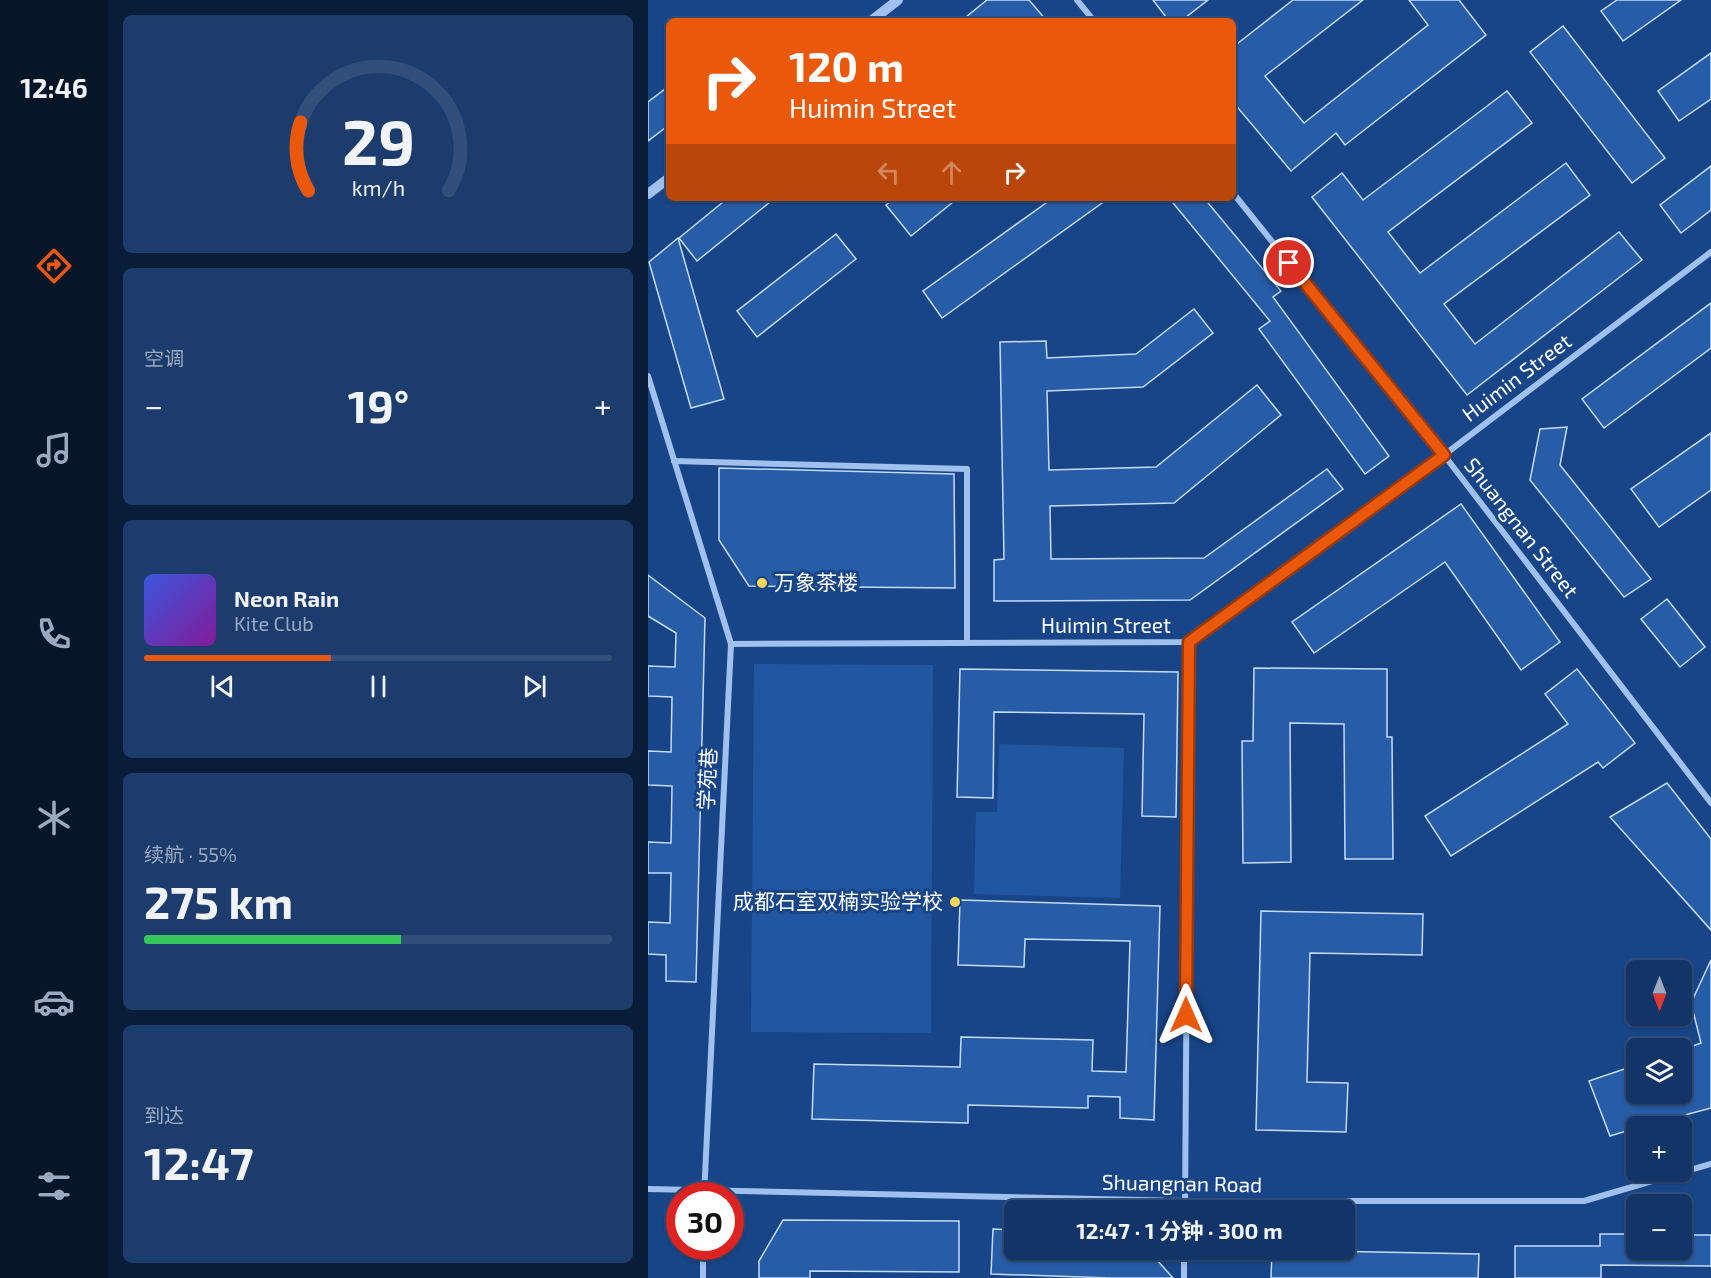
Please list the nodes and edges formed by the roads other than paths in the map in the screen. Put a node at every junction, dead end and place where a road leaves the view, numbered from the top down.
1 (898, 0) edge
2 (1077, 0) edge
3 (875, 18) edge
4 (1092, 18) edge
5 (666, 180) edge
6 (648, 194) edge
7 (1236, 197) edge
8 (1711, 252) edge
9 (648, 376) edge
10 (1444, 455) junction
11 (674, 461) junction
12 (1189, 642) junction
13 (967, 643) junction
14 (731, 644) junction
15 (1711, 803) edge
16 (1711, 1164) edge
17 (705, 1182) edge
18 (648, 1189) edge
19 (666, 1190) edge
20 (744, 1194) edge
21 (1125, 1200) edge
22 (1185, 1200) edge
23 (1355, 1201) edge
24 (703, 1260) edge
25 (1184, 1260) edge
26 (703, 1278) edge
27 (1184, 1278) edge

1 - 3 street
2 - 4 street
5 - 6 street
7 - 10 street, Shuangnan Street
8 - 10 street, Huimin Street
9 - 11 street, 学苑巷
10 - 12 street, Huimin Street
10 - 15 street, Shuangnan Street
11 - 13 street
11 - 14 street, 学苑巷
12 - 13 street, Huimin Street
12 - 22 street
13 - 14 street, Huimin Street
14 - 17 street, 学苑巷
16 - 23 street, Shuangnan Road
18 - 19 street, Shuangnan Road
20 - 21 street, Shuangnan Road
24 - 26 street
25 - 27 street

